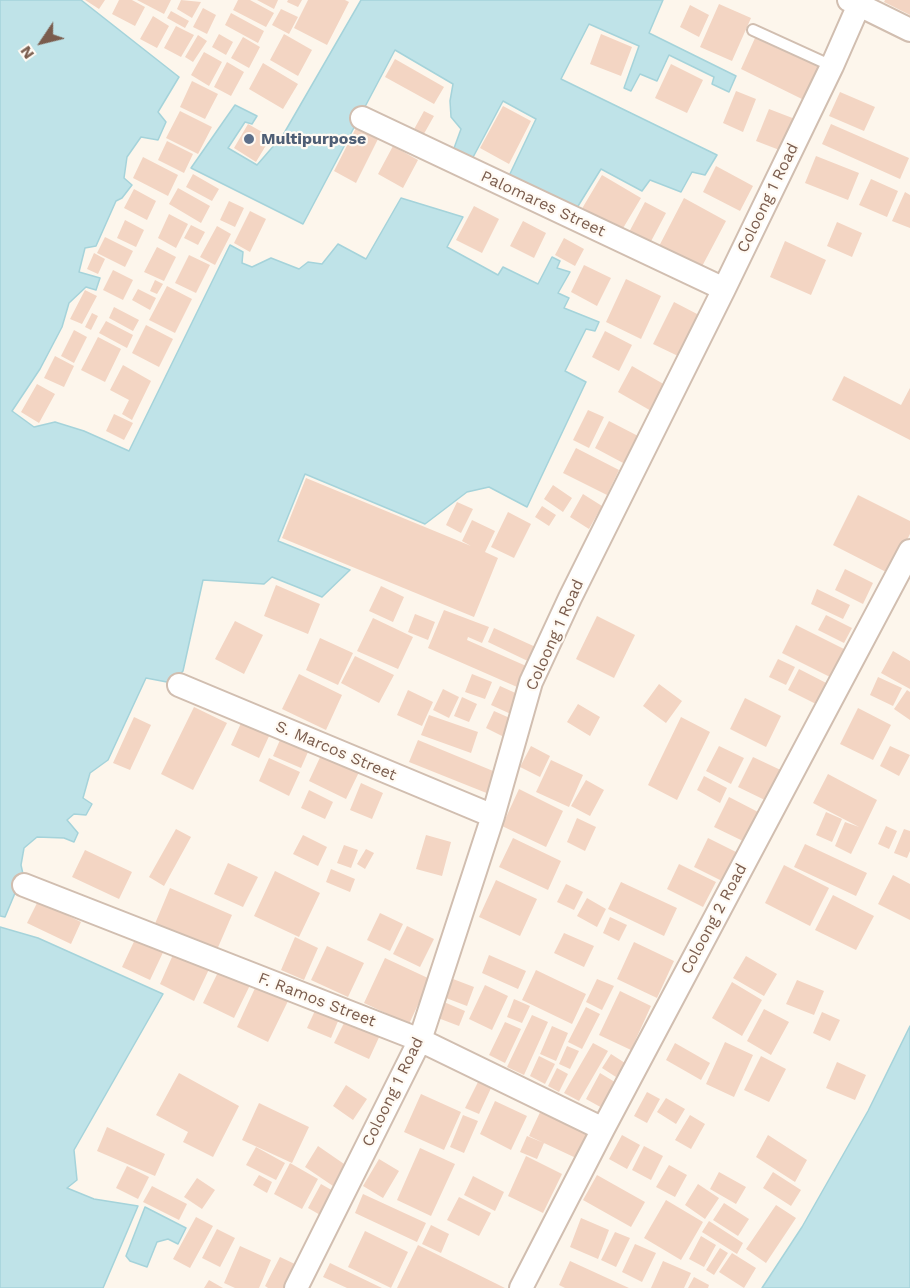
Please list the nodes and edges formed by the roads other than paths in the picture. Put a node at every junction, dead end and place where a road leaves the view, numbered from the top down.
1 (856, 2) edge
2 (753, 30) dead end
3 (910, 30) edge
4 (832, 66) junction
5 (362, 118) dead end
6 (724, 289) junction
7 (910, 550) edge
8 (179, 685) dead end
9 (493, 816) junction
10 (24, 885) dead end
11 (420, 1040) junction
12 (603, 1129) junction
13 (296, 1288) edge
14 (521, 1288) edge

1 - 3 street
1 - 4 street, Coloong 1 Road
2 - 4 lane
4 - 6 street, Coloong 1 Road
5 - 6 street, Palomares Street
6 - 9 street, Coloong 1 Road
7 - 12 street, Coloong 2 Road
8 - 9 street, S. Marcos Street
9 - 11 street, Coloong 1 Road
10 - 11 street, F. Ramos Street
11 - 12 street, F. Ramos Street
11 - 13 street, Coloong 1 Road
12 - 14 street, Coloong 2 Road

